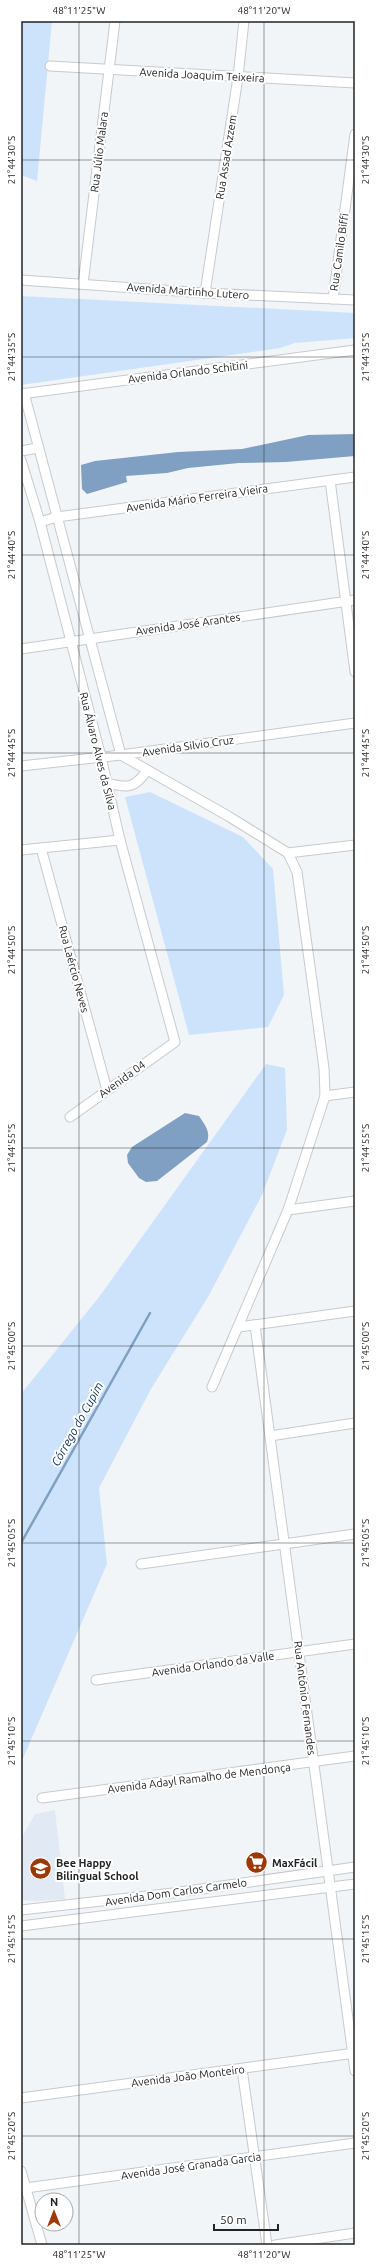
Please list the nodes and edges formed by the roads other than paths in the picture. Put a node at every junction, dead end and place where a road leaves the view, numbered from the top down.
1 (116, 21) edge
2 (244, 21) edge
3 (50, 66) dead end
4 (109, 69) junction
5 (238, 77) junction
6 (355, 83) edge
7 (355, 134) edge
8 (21, 280) edge
9 (83, 284) junction
10 (205, 293) junction
11 (333, 299) junction
12 (355, 300) edge
13 (355, 350) edge
14 (23, 393) edge
15 (38, 448) junction
16 (21, 451) edge
17 (21, 460) edge
18 (355, 477) edge
19 (330, 480) junction
20 (57, 517) junction
21 (40, 522) junction
22 (355, 600) edge
23 (345, 602) junction
24 (88, 638) junction
25 (70, 642) junction
26 (21, 649) edge
27 (355, 672) edge
28 (355, 723) edge
29 (121, 756) junction
30 (101, 758) junction
31 (21, 766) edge
32 (147, 770) junction
33 (107, 782) junction
34 (120, 840) junction
35 (355, 845) edge
36 (41, 848) junction
37 (21, 850) edge
38 (288, 853) junction
39 (175, 1042) joint
40 (107, 1090) junction
41 (355, 1092) edge
42 (325, 1096) junction
43 (70, 1117) dead end
44 (355, 1201) edge
45 (288, 1210) junction
46 (355, 1311) edge
47 (255, 1325) junction
48 (239, 1327) junction
49 (212, 1387) dead end
50 (355, 1423) edge
51 (270, 1436) junction
52 (355, 1534) edge
53 (284, 1545) junction
54 (140, 1564) dead end
55 (355, 1644) edge
56 (299, 1652) junction
57 (96, 1680) dead end
58 (355, 1756) edge
59 (313, 1763) junction
60 (42, 1798) dead end
61 (355, 1866) edge
62 (329, 1870) junction
63 (355, 1884) edge
64 (331, 1887) junction
65 (21, 1910) edge
66 (21, 1926) edge
67 (354, 2053) edge
68 (242, 2069) junction
69 (355, 2071) edge
70 (21, 2098) edge
71 (355, 2142) edge
72 (255, 2158) junction
73 (21, 2171) edge
74 (26, 2188) junction
75 (355, 2233) edge
76 (42, 2245) edge
77 (267, 2245) edge
78 (275, 2245) edge

1 - 4 street, Rua Júlio Malara
2 - 5 street, Rua Assad Azzem
3 - 4 street, Avenida Joaquim Teixeira
4 - 5 street, Avenida Joaquim Teixeira
4 - 9 street, Rua Júlio Malara
5 - 6 street, Avenida Joaquim Teixeira
5 - 10 street, Rua Assad Azzem
7 - 11 street, Rua Camilo Biffi
8 - 9 street, Avenida Martinho Lutero
9 - 10 street, Avenida Martinho Lutero
10 - 11 street, Avenida Martinho Lutero
11 - 12 street, Avenida Martinho Lutero
13 - 14 street, Avenida Orlando Schitini
14 - 15 street
15 - 16 street
15 - 20 street
17 - 21 street, Rua Álvaro Alves da Silva
18 - 19 street, Avenida Mário Ferreira Vieira
19 - 20 street, Avenida Mário Ferreira Vieira
19 - 23 street
20 - 21 street, Avenida Mário Ferreira Vieira
20 - 24 street
21 - 25 street, Rua Álvaro Alves da Silva
22 - 23 street, Avenida José Arantes
23 - 24 street, Avenida José Arantes
23 - 27 street
24 - 25 street, Avenida José Arantes
24 - 29 street
25 - 26 street, Avenida José Arantes
25 - 30 street, Rua Álvaro Alves da Silva
28 - 29 street, Avenida Silvio Cruz
29 - 30 street, Avenida Silvio Cruz
29 - 32 street
30 - 31 street, Avenida Silvio Cruz
30 - 33 street, Rua Álvaro Alves da Silva
32 - 33 street
32 - 38 street
33 - 34 street, Rua Álvaro Alves da Silva
34 - 36 street
34 - 39 street, Rua Álvaro Alves da Silva
35 - 38 street
36 - 37 street
36 - 40 street, Rua Laércio Neves
38 - 42 street
39 - 40 street, Avenida 04
40 - 43 street, Avenida 04
41 - 42 street
42 - 45 street
44 - 45 street
45 - 48 street
46 - 47 street
47 - 48 street
47 - 51 street, Rua Antônio Fernandes
48 - 49 street
50 - 51 street
51 - 53 street, Rua Antônio Fernandes
52 - 53 street
53 - 54 street
53 - 56 street, Rua Antônio Fernandes
55 - 56 street, Avenida Orlando da Valle
56 - 57 street, Avenida Orlando da Valle
56 - 59 street, Rua Antônio Fernandes
58 - 59 street, Avenida Adayl Ramalho de Mendonça
59 - 60 street, Avenida Adayl Ramalho de Mendonça
59 - 62 street, Rua Antônio Fernandes
61 - 62 street, Avenida Dom Carlos Carmelo
62 - 64 street, Rua Antônio Fernandes
62 - 65 street, Avenida Dom Carlos Carmelo
63 - 64 street, Avenida Dom Carlos Carmelo
64 - 66 street, Avenida Dom Carlos Carmelo
64 - 67 street, Rua Antônio Fernandes
67 - 68 street, Avenida João Monteiro
67 - 69 street, Rua Antônio Fernandes
68 - 70 street, Avenida João Monteiro
68 - 72 street
71 - 72 street, Avenida José Granada Garcia
72 - 74 street, Avenida José Granada Garcia
72 - 77 street
73 - 74 street
74 - 76 street
75 - 78 street

